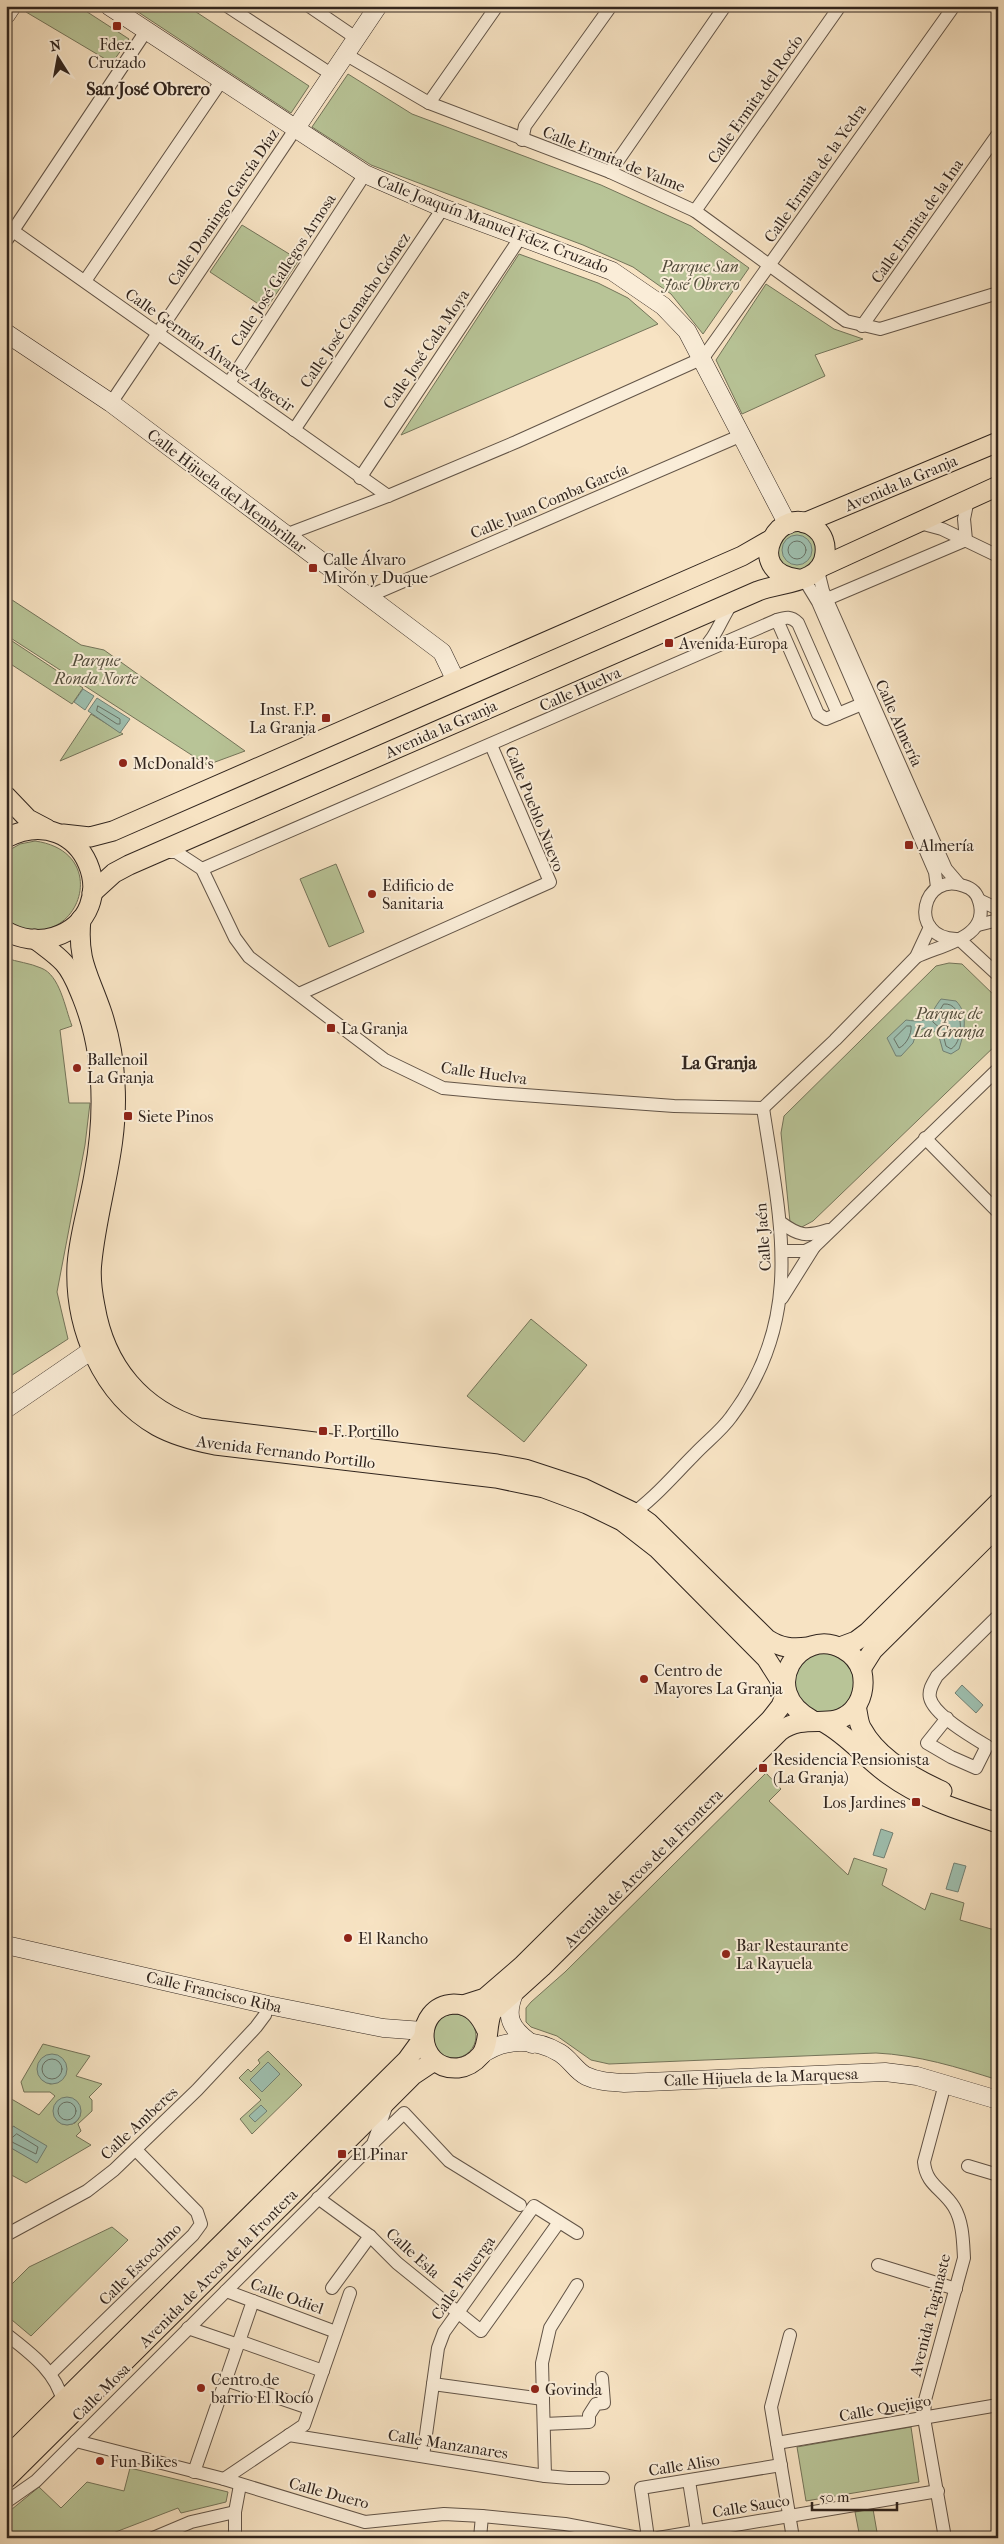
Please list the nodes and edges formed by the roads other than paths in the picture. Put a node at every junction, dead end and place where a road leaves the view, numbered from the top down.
1 (12, 6) edge
2 (109, 6) edge
3 (227, 6) edge
4 (309, 6) edge
5 (378, 6) edge
6 (497, 6) edge
7 (610, 6) edge
8 (725, 6) edge
9 (840, 6) edge
10 (954, 6) edge
11 (6, 15) edge
12 (146, 31) junction
13 (356, 38) junction
14 (345, 54) junction
15 (331, 74) junction
16 (222, 80) junction
17 (429, 103) junction
18 (296, 128) junction
19 (998, 134) edge
20 (522, 140) junction
21 (610, 172) junction
22 (365, 174) junction
23 (443, 208) junction
24 (695, 211) junction
25 (10, 236) edge
26 (520, 238) junction
27 (770, 266) junction
28 (85, 281) junction
29 (998, 293) edge
30 (862, 326) junction
31 (6, 333) edge
32 (158, 333) junction
33 (703, 358) junction
34 (229, 383) junction
35 (111, 403) junction
36 (294, 430) junction
37 (742, 435) junction
38 (998, 442) edge
39 (360, 478) junction
40 (998, 486) edge
41 (388, 496) junction
42 (968, 499) junction
43 (916, 522) junction
44 (796, 524) junction
45 (285, 534) junction
46 (770, 540) junction
47 (966, 540) junction
48 (998, 556) edge
49 (810, 574) junction
50 (369, 596) junction
51 (827, 599) junction
52 (733, 601) junction
53 (777, 620) junction
54 (696, 656) junction
55 (456, 681) junction
56 (862, 704) junction
57 (838, 714) junction
58 (491, 745) junction
59 (6, 796) edge
60 (55, 832) junction
61 (6, 838) edge
62 (159, 852) junction
63 (202, 869) junction
64 (958, 883) junction
65 (937, 887) junction
66 (92, 893) junction
67 (979, 900) junction
68 (998, 909) edge
69 (81, 919) junction
70 (998, 920) edge
71 (977, 926) junction
72 (930, 927) junction
73 (7, 932) edge
74 (957, 939) junction
75 (35, 940) junction
76 (916, 957) junction
77 (994, 971) edge
78 (299, 994) junction
79 (998, 1069) edge
80 (763, 1108) junction
81 (925, 1138) junction
82 (998, 1212) edge
83 (780, 1222) junction
84 (813, 1241) junction
85 (783, 1251) junction
86 (780, 1302) junction
87 (92, 1350) junction
88 (6, 1409) edge
89 (998, 1503) edge
90 (628, 1517) junction
91 (998, 1526) edge
92 (998, 1616) edge
93 (808, 1647) junction
94 (840, 1647) junction
95 (861, 1669) junction
96 (786, 1691) junction
97 (856, 1706) junction
98 (947, 1718) junction
99 (817, 1721) junction
100 (998, 1810) edge
101 (998, 1823) edge
102 (6, 1945) edge
103 (515, 1991) junction
104 (268, 2005) junction
105 (463, 2005) junction
106 (487, 2031) junction
107 (423, 2034) junction
108 (532, 2044) junction
109 (480, 2056) junction
110 (434, 2061) junction
111 (945, 2084) junction
112 (388, 2099) junction
113 (998, 2100) edge
114 (373, 2144) junction
115 (136, 2150) junction
116 (968, 2166) dead end
117 (998, 2175) edge
118 (318, 2198) junction
119 (520, 2205) dead end
120 (559, 2222) junction
121 (577, 2233) dead end
122 (6, 2236) edge
123 (370, 2236) junction
124 (878, 2265) dead end
125 (578, 2285) dead end
126 (332, 2288) dead end
127 (956, 2289) junction
128 (226, 2291) junction
129 (350, 2294) dead end
130 (253, 2301) junction
131 (457, 2313) junction
132 (188, 2328) junction
133 (336, 2332) junction
134 (6, 2334) edge
135 (790, 2335) dead end
136 (238, 2343) junction
137 (323, 2371) junction
138 (52, 2373) junction
139 (602, 2378) dead end
140 (226, 2380) junction
141 (433, 2384) junction
142 (543, 2399) junction
143 (63, 2402) junction
144 (998, 2405) edge
145 (310, 2408) junction
146 (924, 2418) junction
147 (544, 2424) junction
148 (289, 2435) junction
149 (76, 2440) junction
150 (777, 2442) junction
151 (423, 2456) junction
152 (6, 2458) edge
153 (781, 2465) junction
154 (194, 2472) junction
155 (545, 2476) junction
156 (603, 2478) dead end
157 (6, 2479) edge
158 (224, 2479) junction
159 (689, 2481) junction
160 (240, 2485) junction
161 (938, 2491) junction
162 (6, 2502) edge
163 (235, 2512) junction
164 (482, 2516) junction
165 (790, 2516) junction
166 (601, 2534) edge
167 (698, 2534) edge
168 (153, 2538) edge
169 (235, 2538) edge
170 (480, 2538) edge
171 (639, 2538) edge
172 (648, 2538) edge
173 (658, 2538) edge
174 (793, 2538) edge
175 (945, 2538) edge

1 - 11 street
2 - 12 street, Calle Joaquín Manuel Fdez. Cruzado
3 - 15 street
4 - 13 street
5 - 13 street
6 - 17 street
7 - 20 street
8 - 21 street
9 - 24 street, Calle Ermita del Rocío
10 - 27 street, Calle Ermita de la Yedra
12 - 16 street, Calle Joaquín Manuel Fdez. Cruzado
12 - 25 street
13 - 14 street
14 - 15 street
14 - 17 street, Calle Ermita de Valme
15 - 18 street
16 - 18 street, Calle Joaquín Manuel Fdez. Cruzado
16 - 28 street
17 - 20 street, Calle Ermita de Valme
18 - 22 street, Calle Joaquín Manuel Fdez. Cruzado
18 - 32 street, Calle Domingo García Díaz
19 - 30 street, Calle Ermita de la Ina
20 - 21 street, Calle Ermita de Valme
21 - 24 street, Calle Ermita de Valme
22 - 23 street, Calle Joaquín Manuel Fdez. Cruzado
22 - 34 street, Calle José Gallegos Arnosa
23 - 26 street, Calle Joaquín Manuel Fdez. Cruzado
23 - 36 street, Calle José Camacho Gómez
24 - 27 street, Calle Ermita de Valme
25 - 28 street, Calle Germán Álvarez Algecir
26 - 33 street, Calle Joaquín Manuel Fdez. Cruzado
26 - 39 street, Calle José Cala Moya
27 - 30 street, Calle Ermita de Valme
27 - 33 street, Calle Ermita de la Yedra
28 - 32 street, Calle Germán Álvarez Algecir
29 - 30 street, Calle Ermita de Valme
31 - 35 street, Calle Hijuela del Membrillar
32 - 34 street, Calle Germán Álvarez Algecir
32 - 35 street, Calle Domingo García Díaz
33 - 37 street, Calle Joaquín Manuel Fdez. Cruzado
33 - 41 street
34 - 36 street, Calle Germán Álvarez Algecir
35 - 45 street, Calle Hijuela del Membrillar
36 - 39 street, Calle Germán Álvarez Algecir
37 - 44 street, Calle Joaquín Manuel Fdez. Cruzado
37 - 50 street, Calle Juan Comba García
38 - 44 main road, Avenida la Granja
39 - 41 street, Calle Germán Álvarez Algecir
40 - 42 main road, Avenida la Granja
41 - 45 street
42 - 43 main road, Avenida la Granja
42 - 47 street
43 - 47 street
43 - 49 main road, Avenida la Granja
44 - 46 main road, Avenida la Granja
44 - 49 main road
45 - 50 street, Calle Hijuela del Membrillar
46 - 49 main road
46 - 55 main road, Avenida la Granja
47 - 48 street
47 - 51 street
49 - 51 street, Calle Almería
49 - 52 main road, Avenida la Granja
49 - 56 street, Calle Almería
50 - 55 street, Calle Hijuela del Membrillar
51 - 64 street, Calle Almería
52 - 54 street
52 - 62 main road, Avenida la Granja
53 - 54 street, Calle Huelva
53 - 57 street
53 - 57 street
54 - 58 street, Calle Huelva
55 - 60 main road, Avenida la Granja
56 - 57 street
56 - 65 street, Calle Almería
58 - 63 street, Calle Huelva
58 - 78 street, Calle Pueblo Nuevo
59 - 60 main road
60 - 61 main road, Avenida la Granja
60 - 66 main road
62 - 63 street
62 - 66 main road, Avenida la Granja
63 - 78 street, Calle Huelva
64 - 65 street
64 - 67 street
65 - 72 street
66 - 69 main road
67 - 68 street
67 - 71 street
69 - 75 main road
69 - 90 main road, Avenida Fernando Portillo
70 - 71 street
71 - 74 street
71 - 77 street
72 - 74 street
72 - 76 street
73 - 75 main road
74 - 76 street
74 - 77 street
75 - 87 main road, Avenida Fernando Portillo
76 - 80 street
78 - 80 street, Calle Huelva
79 - 81 street
80 - 83 street, Calle Jaén
81 - 82 street
81 - 84 street
83 - 84 street
83 - 85 street, Calle Jaén
84 - 85 street
84 - 86 street
85 - 86 street, Calle Jaén
86 - 90 street, Calle Jaén
87 - 88 street
87 - 90 main road, Avenida Fernando Portillo
89 - 94 main road
90 - 93 main road, Avenida Fernando Portillo
90 - 96 main road, Avenida Fernando Portillo
91 - 95 main road
92 - 98 street
93 - 94 main road
93 - 96 main road, Avenida de Arcos de la Frontera
94 - 95 main road
95 - 97 main road
96 - 99 main road
96 - 105 main road, Avenida de Arcos de la Frontera
97 - 99 main road, Avenida de Arcos de la Frontera
97 - 100 main road
98 - 98 street
99 - 101 main road
99 - 103 main road, Avenida de Arcos de la Frontera
102 - 104 street, Calle Francisco Riba
103 - 106 main road, Avenida de Arcos de la Frontera
103 - 108 street, Calle Hijuela de la Marquesa
104 - 107 street, Calle Francisco Riba
104 - 115 street, Calle Amberes
105 - 106 main road
105 - 107 main road, Avenida de Arcos de la Frontera
106 - 108 street, Calle Hijuela de la Marquesa
106 - 109 main road, Avenida de Arcos de la Frontera
107 - 110 main road
107 - 143 main road, Avenida de Arcos de la Frontera
108 - 109 street, Calle Hijuela de la Marquesa
108 - 111 street, Calle Hijuela de la Marquesa
109 - 110 main road
110 - 112 main road, Avenida de Arcos de la Frontera
111 - 113 street, Calle Hijuela de la Marquesa
111 - 127 street, Avenida Taginaste
112 - 114 street, Calle Mosa
112 - 157 main road, Avenida de Arcos de la Frontera
114 - 118 street, Calle Mosa
114 - 119 street
115 - 122 street, Calle Amberes
115 - 138 street, Calle Estocolmo
116 - 117 street
118 - 123 street, Calle Esla
118 - 128 street, Calle Mosa
120 - 121 street, Calle Pisuerga
120 - 131 street, Calle Pisuerga
120 - 131 street, Calle Esla
123 - 126 street, Calle Esla
123 - 131 street, Calle Esla
124 - 127 street
125 - 142 street
127 - 146 street, Avenida Taginaste
128 - 130 street, Calle Odiel
128 - 132 street, Calle Mosa
129 - 133 street
130 - 133 street, Calle Odiel
130 - 136 street
131 - 141 street, Calle Pisuerga
132 - 136 street
132 - 149 street, Calle Mosa
133 - 137 street
134 - 138 street
135 - 150 street
136 - 137 street
136 - 140 street
137 - 145 street
138 - 143 street
139 - 147 street
140 - 145 street
140 - 154 street
141 - 142 street
141 - 151 street, Calle Pisuerga
142 - 147 street
143 - 152 main road, Avenida de Arcos de la Frontera
144 - 146 street, Calle Quejigo
145 - 148 street
146 - 150 street, Calle Quejigo
146 - 161 street, Avenida Taginaste
147 - 155 street
148 - 151 street, Calle Manzanares
148 - 158 street
149 - 154 street, Calle Duero
149 - 162 street, Calle Mosa
150 - 153 street
151 - 155 street, Calle Manzanares
153 - 159 street, Calle Aliso
153 - 165 street
154 - 158 street, Calle Duero
155 - 156 street, Calle Manzanares
158 - 160 street, Calle Duero
159 - 167 street
159 - 172 street, Calle Aliso
160 - 163 street
160 - 164 street, Calle Duero
161 - 165 street, Calle Sauco
161 - 175 street, Avenida Taginaste
163 - 168 street
163 - 169 street
164 - 166 street, Calle Duero
164 - 170 street
165 - 167 street, Calle Sauco
165 - 174 street
166 - 171 street, Calle Duero
167 - 173 street, Calle Sauco

